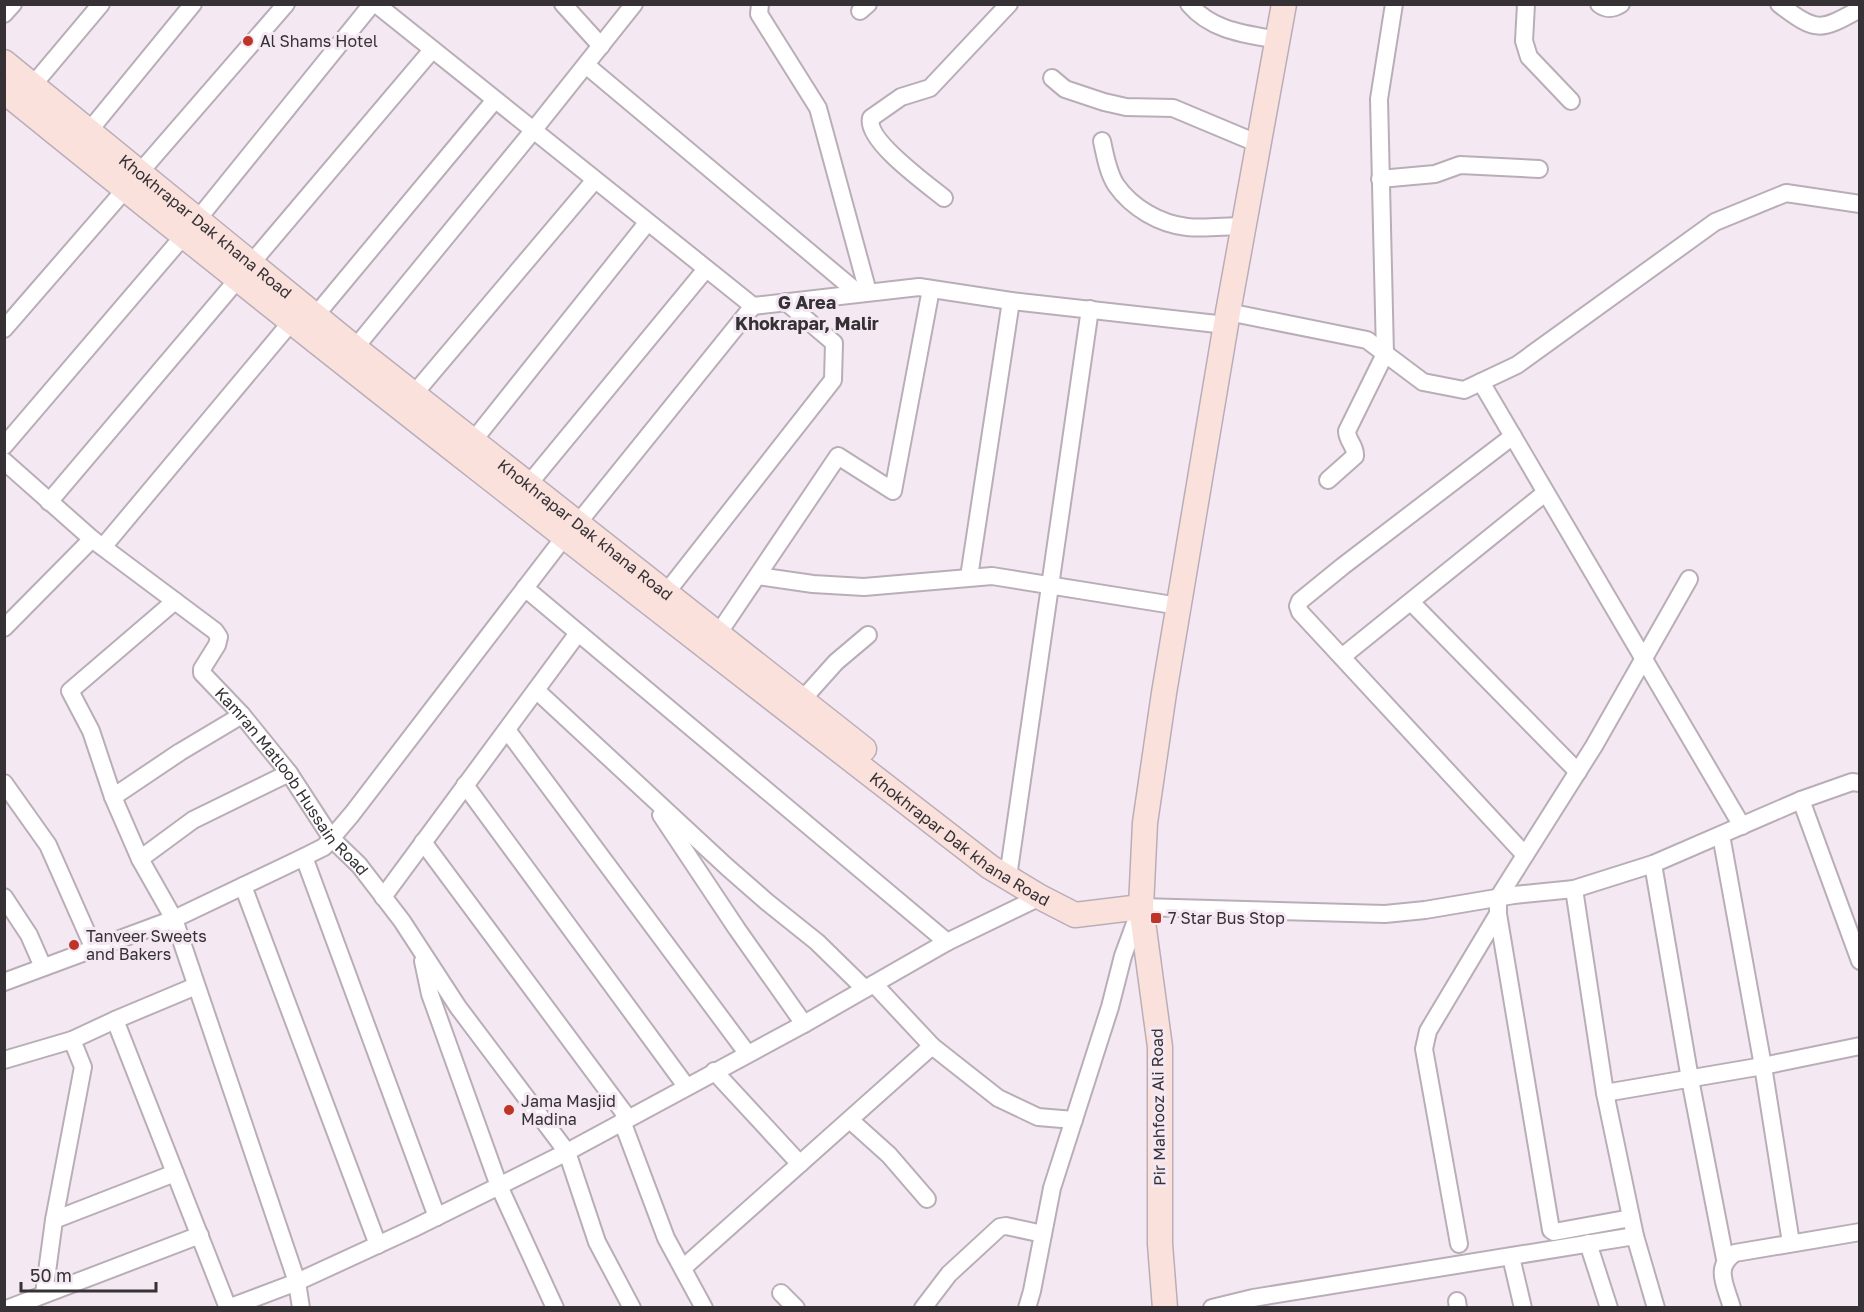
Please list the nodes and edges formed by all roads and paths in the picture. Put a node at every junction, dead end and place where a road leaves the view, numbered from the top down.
1 (13, 4) edge
2 (101, 4) edge
3 (193, 4) edge
4 (286, 4) edge
5 (374, 4) edge
6 (563, 4) edge
7 (634, 4) edge
8 (760, 4) edge
9 (1009, 4) edge
10 (1189, 4) edge
11 (1284, 4) edge
12 (1394, 4) edge
13 (1526, 4) edge
14 (1599, 4) edge
15 (1621, 4) edge
16 (1779, 4) edge
17 (1860, 9) edge
18 (4, 14) edge
19 (1278, 40) junction
20 (601, 46) junction
21 (432, 50) junction
22 (4, 62) edge
23 (586, 65) junction
24 (1052, 78) dead end
25 (33, 85) junction
26 (4, 91) edge
27 (494, 101) junction
28 (1571, 101) dead end
29 (89, 131) junction
30 (532, 132) junction
31 (1102, 141) dead end
32 (1259, 144) junction
33 (1539, 169) dead end
34 (1380, 179) junction
35 (132, 180) junction
36 (594, 181) junction
37 (944, 198) dead end
38 (1860, 204) edge
39 (647, 223) junction
40 (1244, 226) junction
41 (191, 227) junction
42 (706, 269) junction
43 (245, 271) junction
44 (931, 289) junction
45 (863, 293) junction
46 (786, 302) junction
47 (1011, 302) junction
48 (753, 306) junction
49 (1090, 309) junction
50 (315, 315) junction
51 (1227, 319) junction
52 (292, 321) junction
53 (4, 329) edge
54 (355, 348) junction
55 (1385, 354) junction
56 (1481, 382) junction
57 (414, 394) junction
58 (1513, 436) junction
59 (472, 441) junction
60 (4, 446) edge
61 (4, 461) edge
62 (1328, 480) dead end
63 (528, 485) junction
64 (1545, 493) junction
65 (49, 502) junction
66 (571, 530) junction
67 (97, 543) junction
68 (758, 576) junction
69 (969, 577) junction
70 (1689, 579) dead end
71 (1051, 585) junction
72 (525, 588) junction
73 (666, 593) junction
74 (175, 601) junction
75 (1411, 602) junction
76 (1179, 606) junction
77 (4, 628) edge
78 (578, 633) junction
79 (718, 634) junction
80 (868, 635) dead end
81 (1343, 656) junction
82 (1643, 658) junction
83 (536, 690) junction
84 (802, 700) junction
85 (242, 715) junction
86 (507, 730) junction
87 (1578, 772) junction
88 (289, 774) junction
89 (4, 783) edge
90 (1860, 783) edge
91 (465, 785) junction
92 (646, 792) junction
93 (114, 797) junction
94 (1801, 800) junction
95 (1742, 825) junction
96 (1721, 834) junction
97 (332, 839) junction
98 (423, 842) junction
99 (1525, 855) junction
100 (304, 857) junction
101 (140, 859) junction
102 (1653, 864) junction
103 (1009, 870) junction
104 (243, 886) junction
105 (1574, 889) junction
106 (4, 897) edge
107 (383, 897) junction
108 (1040, 897) junction
109 (1498, 906) junction
110 (1141, 907) junction
111 (174, 919) junction
112 (947, 942) junction
113 (94, 949) junction
114 (421, 951) junction
115 (1860, 961) edge
116 (43, 967) junction
117 (4, 982) edge
118 (869, 986) junction
119 (196, 987) junction
120 (115, 1020) junction
121 (804, 1024) junction
122 (72, 1040) junction
123 (932, 1046) junction
124 (1860, 1046) edge
125 (747, 1053) junction
126 (4, 1060) edge
127 (1763, 1066) junction
128 (714, 1071) junction
129 (1690, 1078) junction
130 (686, 1086) junction
131 (1605, 1093) junction
132 (625, 1120) junction
133 (850, 1120) junction
134 (1074, 1120) junction
135 (567, 1152) junction
136 (800, 1164) junction
137 (175, 1173) junction
138 (499, 1186) junction
139 (927, 1199) dead end
140 (437, 1217) junction
141 (1631, 1218) junction
142 (54, 1220) junction
143 (1860, 1232) edge
144 (1043, 1234) junction
145 (200, 1235) junction
146 (1635, 1236) junction
147 (1791, 1243) junction
148 (1459, 1244) dead end
149 (1588, 1244) junction
150 (378, 1245) junction
151 (1511, 1257) junction
152 (1725, 1259) junction
153 (682, 1268) junction
154 (297, 1282) junction
155 (781, 1293) dead end
156 (44, 1294) junction
157 (1254, 1303) edge
158 (9, 1308) edge
159 (228, 1308) edge
160 (301, 1308) edge
161 (555, 1308) edge
162 (632, 1308) edge
163 (704, 1308) edge
164 (796, 1308) edge
165 (923, 1308) edge
166 (1027, 1308) edge
167 (1166, 1308) edge
168 (1212, 1308) edge
169 (1523, 1308) edge
170 (1609, 1308) edge
171 (1656, 1308) edge
172 (1732, 1308) edge

1 - 18 street
2 - 25 street
3 - 29 street
4 - 35 street
5 - 21 street
5 - 41 street
6 - 20 street
7 - 20 street
8 - 45 street
9 - 37 street
10 - 19 street
11 - 19 street, Pir Mahfooz Ali Road
12 - 34 street
13 - 28 street
14 - 15 street
16 - 17 street
19 - 32 street, Pir Mahfooz Ali Road
20 - 23 street
21 - 27 street
21 - 43 street
22 - 25 street, Khokhrapar Dak khana Road
23 - 30 street
23 - 45 street
24 - 32 street
25 - 29 street, Khokhrapar Dak khana Road
26 - 35 street, Khokhrapar Dak khana Road
27 - 30 street
27 - 50 street
29 - 35 street, Khokhrapar Dak khana Road
30 - 36 street
30 - 54 street
31 - 40 street
32 - 40 street, Pir Mahfooz Ali Road
33 - 34 street
34 - 55 street
35 - 41 street, Khokhrapar Dak khana Road
35 - 53 street
36 - 39 street
36 - 57 street
38 - 56 street
39 - 42 street
39 - 59 street
40 - 51 street, Pir Mahfooz Ali Road
41 - 43 street, Khokhrapar Dak khana Road
41 - 60 street
42 - 48 street
42 - 63 street
43 - 50 street, Khokhrapar Dak khana Road
43 - 52 street, Khokhrapar Dak khana Road
43 - 65 street
44 - 45 street
44 - 47 street
44 - 68 street
45 - 46 street
46 - 48 street
46 - 73 street
47 - 49 street
47 - 69 street
48 - 66 street
49 - 51 street
49 - 71 street
50 - 54 street, Khokhrapar Dak khana Road
51 - 55 street
51 - 76 street, Pir Mahfooz Ali Road
52 - 66 street, Khokhrapar Dak khana Road
52 - 67 street
54 - 57 street, Khokhrapar Dak khana Road
55 - 56 street
55 - 62 street
56 - 58 street
57 - 59 street, Khokhrapar Dak khana Road
58 - 64 street
58 - 81 street
59 - 63 street, Khokhrapar Dak khana Road
61 - 65 street, Kamran Matloob Hussain Road
63 - 66 street, Khokhrapar Dak khana Road
64 - 75 street
64 - 82 street
65 - 67 street, Kamran Matloob Hussain Road
66 - 72 street
66 - 73 street, Khokhrapar Dak khana Road
66 - 108 street, Khokhrapar Dak khana Road
67 - 74 street, Kamran Matloob Hussain Road
67 - 77 street
68 - 69 street
68 - 79 street
69 - 71 street
70 - 82 street
71 - 76 street
71 - 103 street
72 - 78 street
72 - 97 street
73 - 79 street, Khokhrapar Dak khana Road
74 - 85 street, Kamran Matloob Hussain Road
74 - 93 street
75 - 81 street
75 - 87 street
76 - 110 street, Pir Mahfooz Ali Road
78 - 83 street
78 - 112 street
79 - 84 street, Khokhrapar Dak khana Road
80 - 84 street
81 - 99 street
82 - 87 street
82 - 95 street
83 - 86 street
83 - 92 street
84 - 103 street, Khokhrapar Dak khana Road
85 - 88 street, Kamran Matloob Hussain Road
85 - 93 street
86 - 91 street
86 - 125 street
87 - 99 street
88 - 97 street, Kamran Matloob Hussain Road
88 - 101 street
89 - 113 street
90 - 94 street
91 - 98 street
91 - 130 street
92 - 118 street
92 - 121 street
93 - 101 street
94 - 95 street
94 - 115 street
95 - 96 street
96 - 102 street
96 - 127 street
97 - 100 street
97 - 107 street, Kamran Matloob Hussain Road
98 - 107 street
98 - 132 street
99 - 109 street
100 - 104 street
100 - 140 street
101 - 111 street
102 - 105 street
102 - 129 street
103 - 108 street, Khokhrapar Dak khana Road
104 - 111 street
104 - 150 street
105 - 109 street
105 - 131 street
106 - 116 street
107 - 114 street, Kamran Matloob Hussain Road
108 - 110 street
108 - 112 street
109 - 110 street
109 - 141 street
109 - 148 street
110 - 134 street
110 - 167 street, Pir Mahfooz Ali Road
111 - 113 street
111 - 119 street
112 - 118 street
113 - 116 street
114 - 135 street, Kamran Matloob Hussain Road
114 - 138 street
116 - 117 street
118 - 121 street
118 - 123 street
119 - 120 street
119 - 154 street
120 - 122 street
120 - 137 street
121 - 125 street
122 - 126 street
122 - 142 street
123 - 133 street
123 - 134 street
124 - 127 street
125 - 128 street
127 - 129 street
127 - 147 street
128 - 130 street
128 - 136 street
129 - 131 street
129 - 152 street
130 - 132 street
131 - 141 street
132 - 135 street
132 - 153 street
133 - 136 street
133 - 139 street
134 - 144 street
135 - 138 street
135 - 162 street, Kamran Matloob Hussain Road
136 - 153 street
137 - 142 street
137 - 145 street
138 - 140 street
138 - 161 street
140 - 150 street
141 - 146 street
142 - 156 street
143 - 147 street
144 - 165 street
144 - 166 street
145 - 156 street
145 - 159 street
146 - 149 street
146 - 171 street
147 - 152 street
149 - 151 street
149 - 170 street
150 - 154 street
151 - 157 street
151 - 169 street
152 - 172 street
153 - 163 street
154 - 159 street
154 - 160 street
155 - 164 street
156 - 158 street
157 - 168 street

